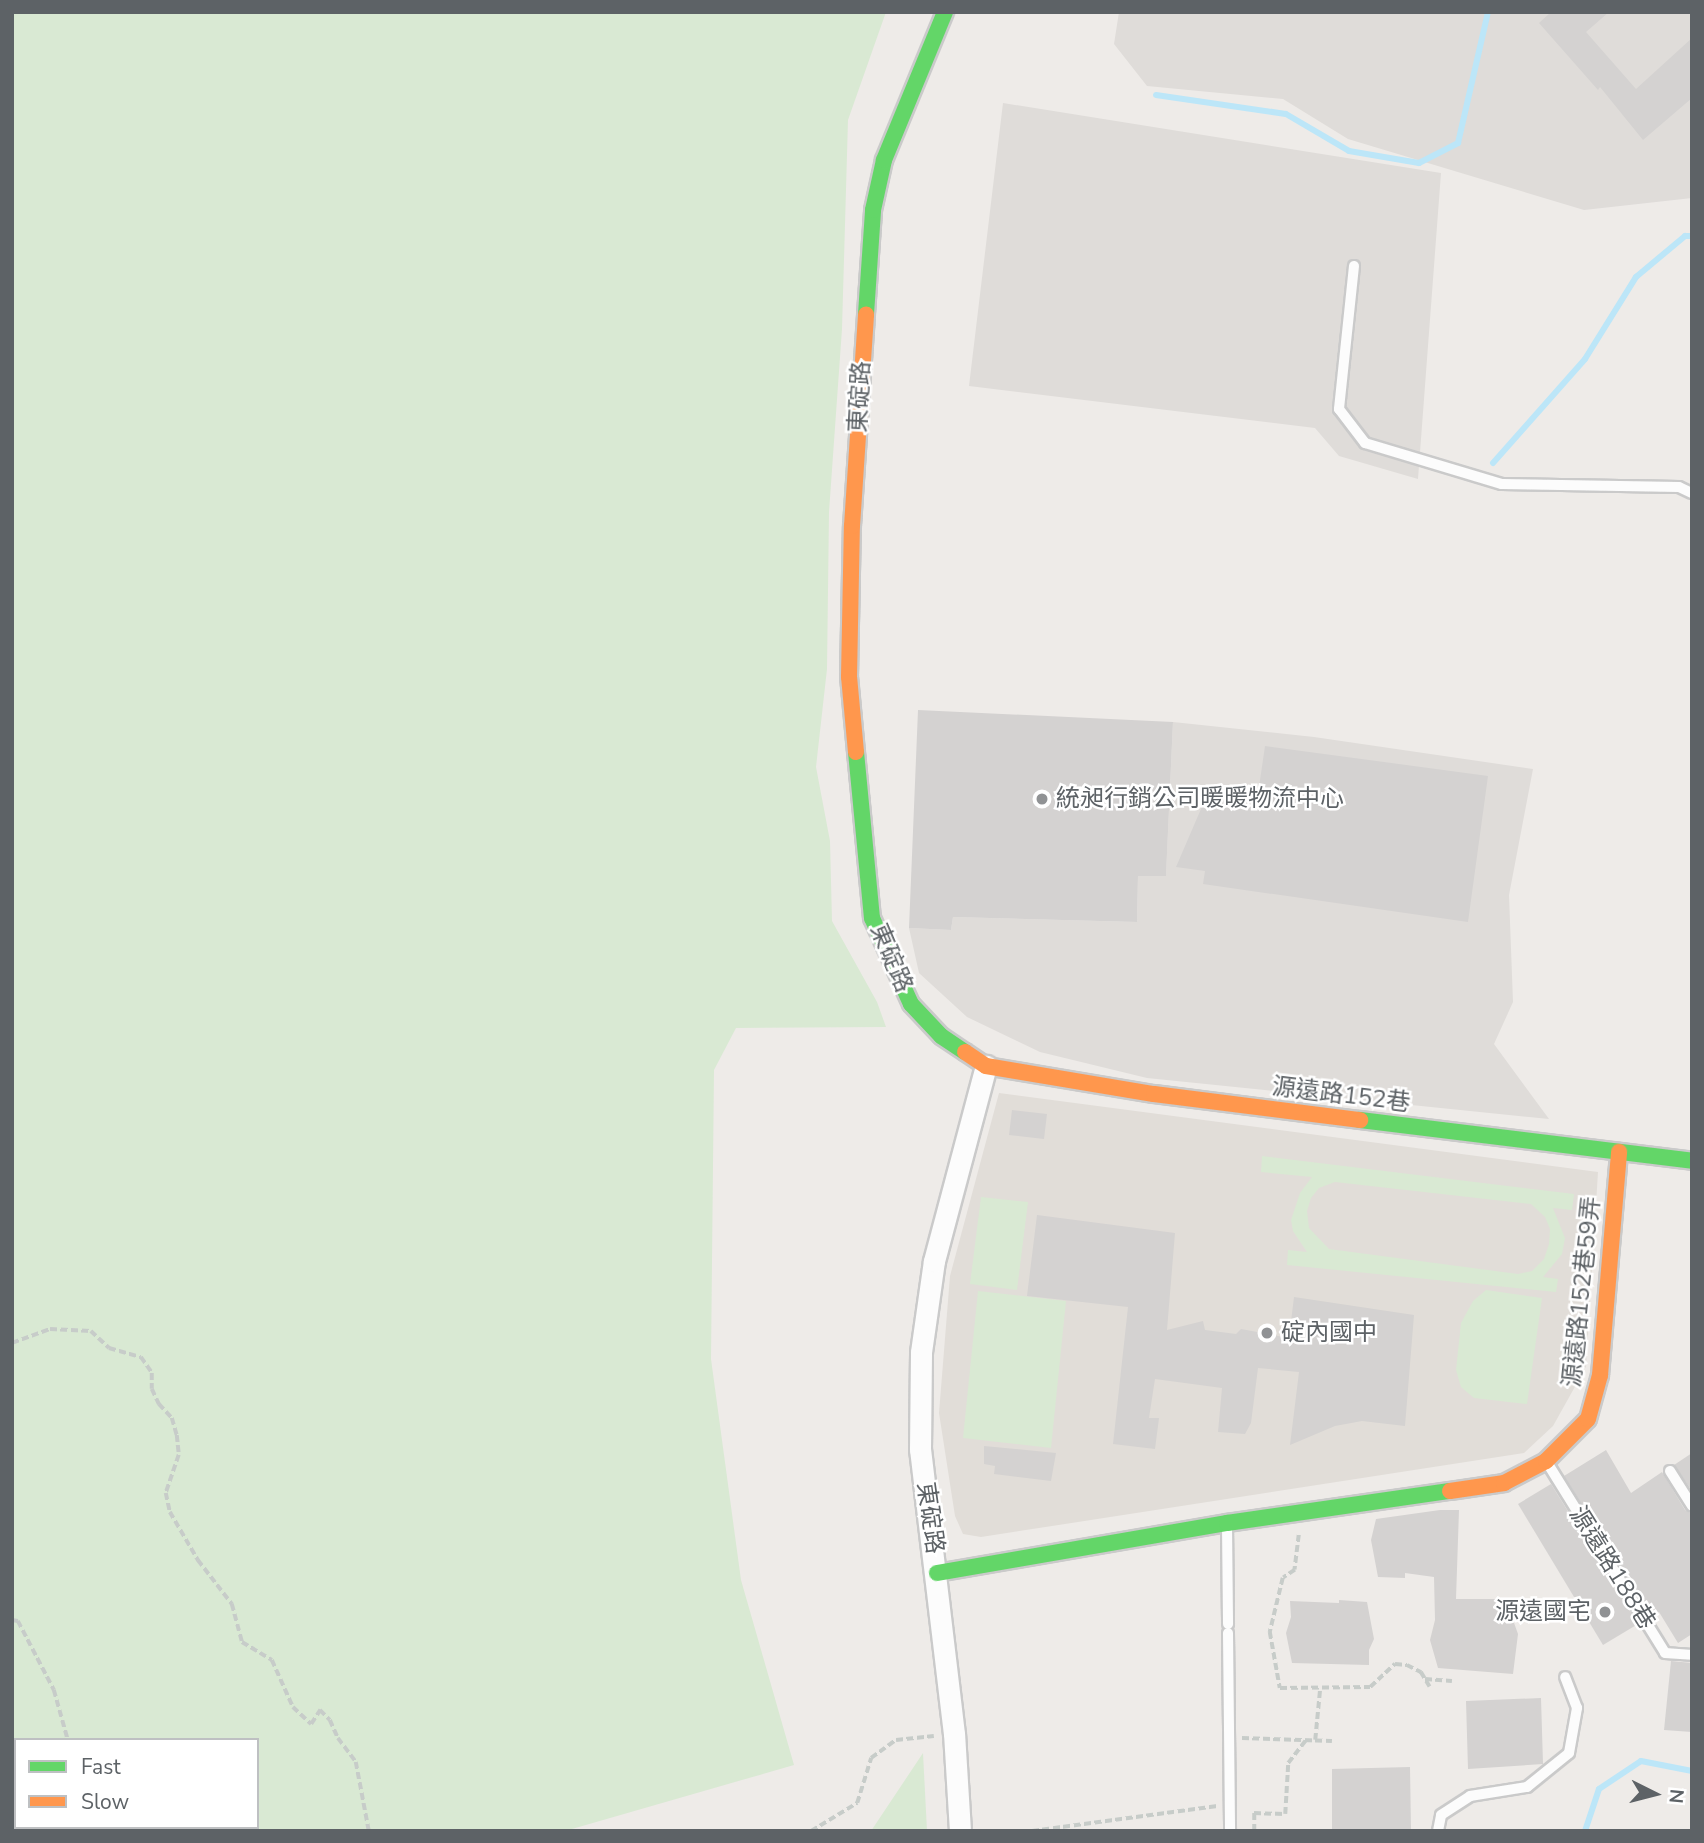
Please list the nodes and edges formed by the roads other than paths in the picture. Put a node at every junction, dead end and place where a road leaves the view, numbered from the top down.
1 (945, 12) edge
2 (1354, 266) dead end
3 (1692, 493) edge
4 (986, 1066) junction
5 (1619, 1152) junction
6 (1692, 1161) edge
7 (1546, 1461) junction
8 (1670, 1471) dead end
9 (1692, 1506) edge
10 (1227, 1522) junction
11 (937, 1573) junction
12 (1692, 1655) edge
13 (1565, 1677) dead end
14 (960, 1831) edge
15 (1230, 1831) edge
16 (1438, 1831) edge

1 - 4 street, 東碇路
2 - 3 lane
4 - 5 street, 源遠路152巷
4 - 11 street, 東碇路
5 - 6 street, 源遠路152巷
5 - 7 street, 源遠路152巷59弄
7 - 10 street, 源遠路152巷59弄
7 - 12 lane, 源遠路188巷
8 - 9 lane
10 - 11 street, 源遠路152巷59弄
10 - 15 lane
11 - 14 street, 東碇路
13 - 16 lane

